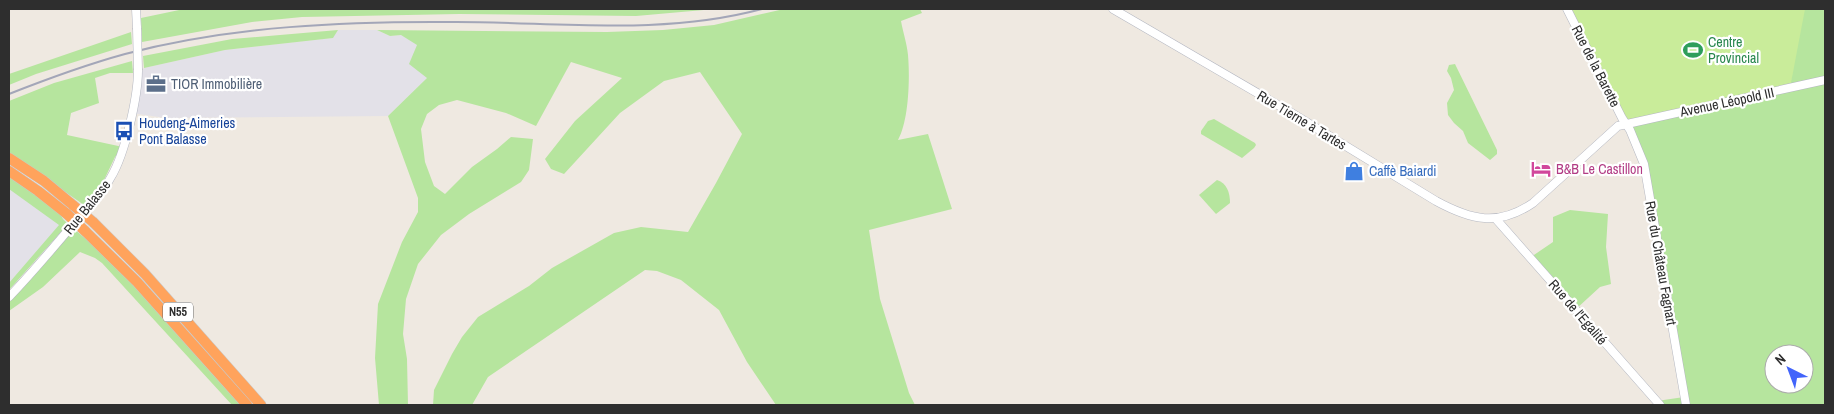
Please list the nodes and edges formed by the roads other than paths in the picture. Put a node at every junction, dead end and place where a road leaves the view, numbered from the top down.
1 (136, 9) edge
2 (1113, 9) edge
3 (1567, 9) edge
4 (1825, 80) edge
5 (1627, 124) junction
6 (9, 158) edge
7 (9, 171) edge
8 (1496, 219) junction
9 (9, 296) edge
10 (246, 405) edge
11 (261, 405) edge
12 (1660, 405) edge
13 (1686, 405) edge

1 - 9 street, Rue Balasse, bridge
2 - 8 street, Rue Tierne à Tartes
3 - 5 street, Rue de la Barette
4 - 5 street, Avenue Léopold III
5 - 8 street
5 - 13 street, Rue du Château Fagnart
6 - 11 highway, N55, bridge
7 - 10 highway, N55, bridge
8 - 12 street, Rue de l'Egalité

